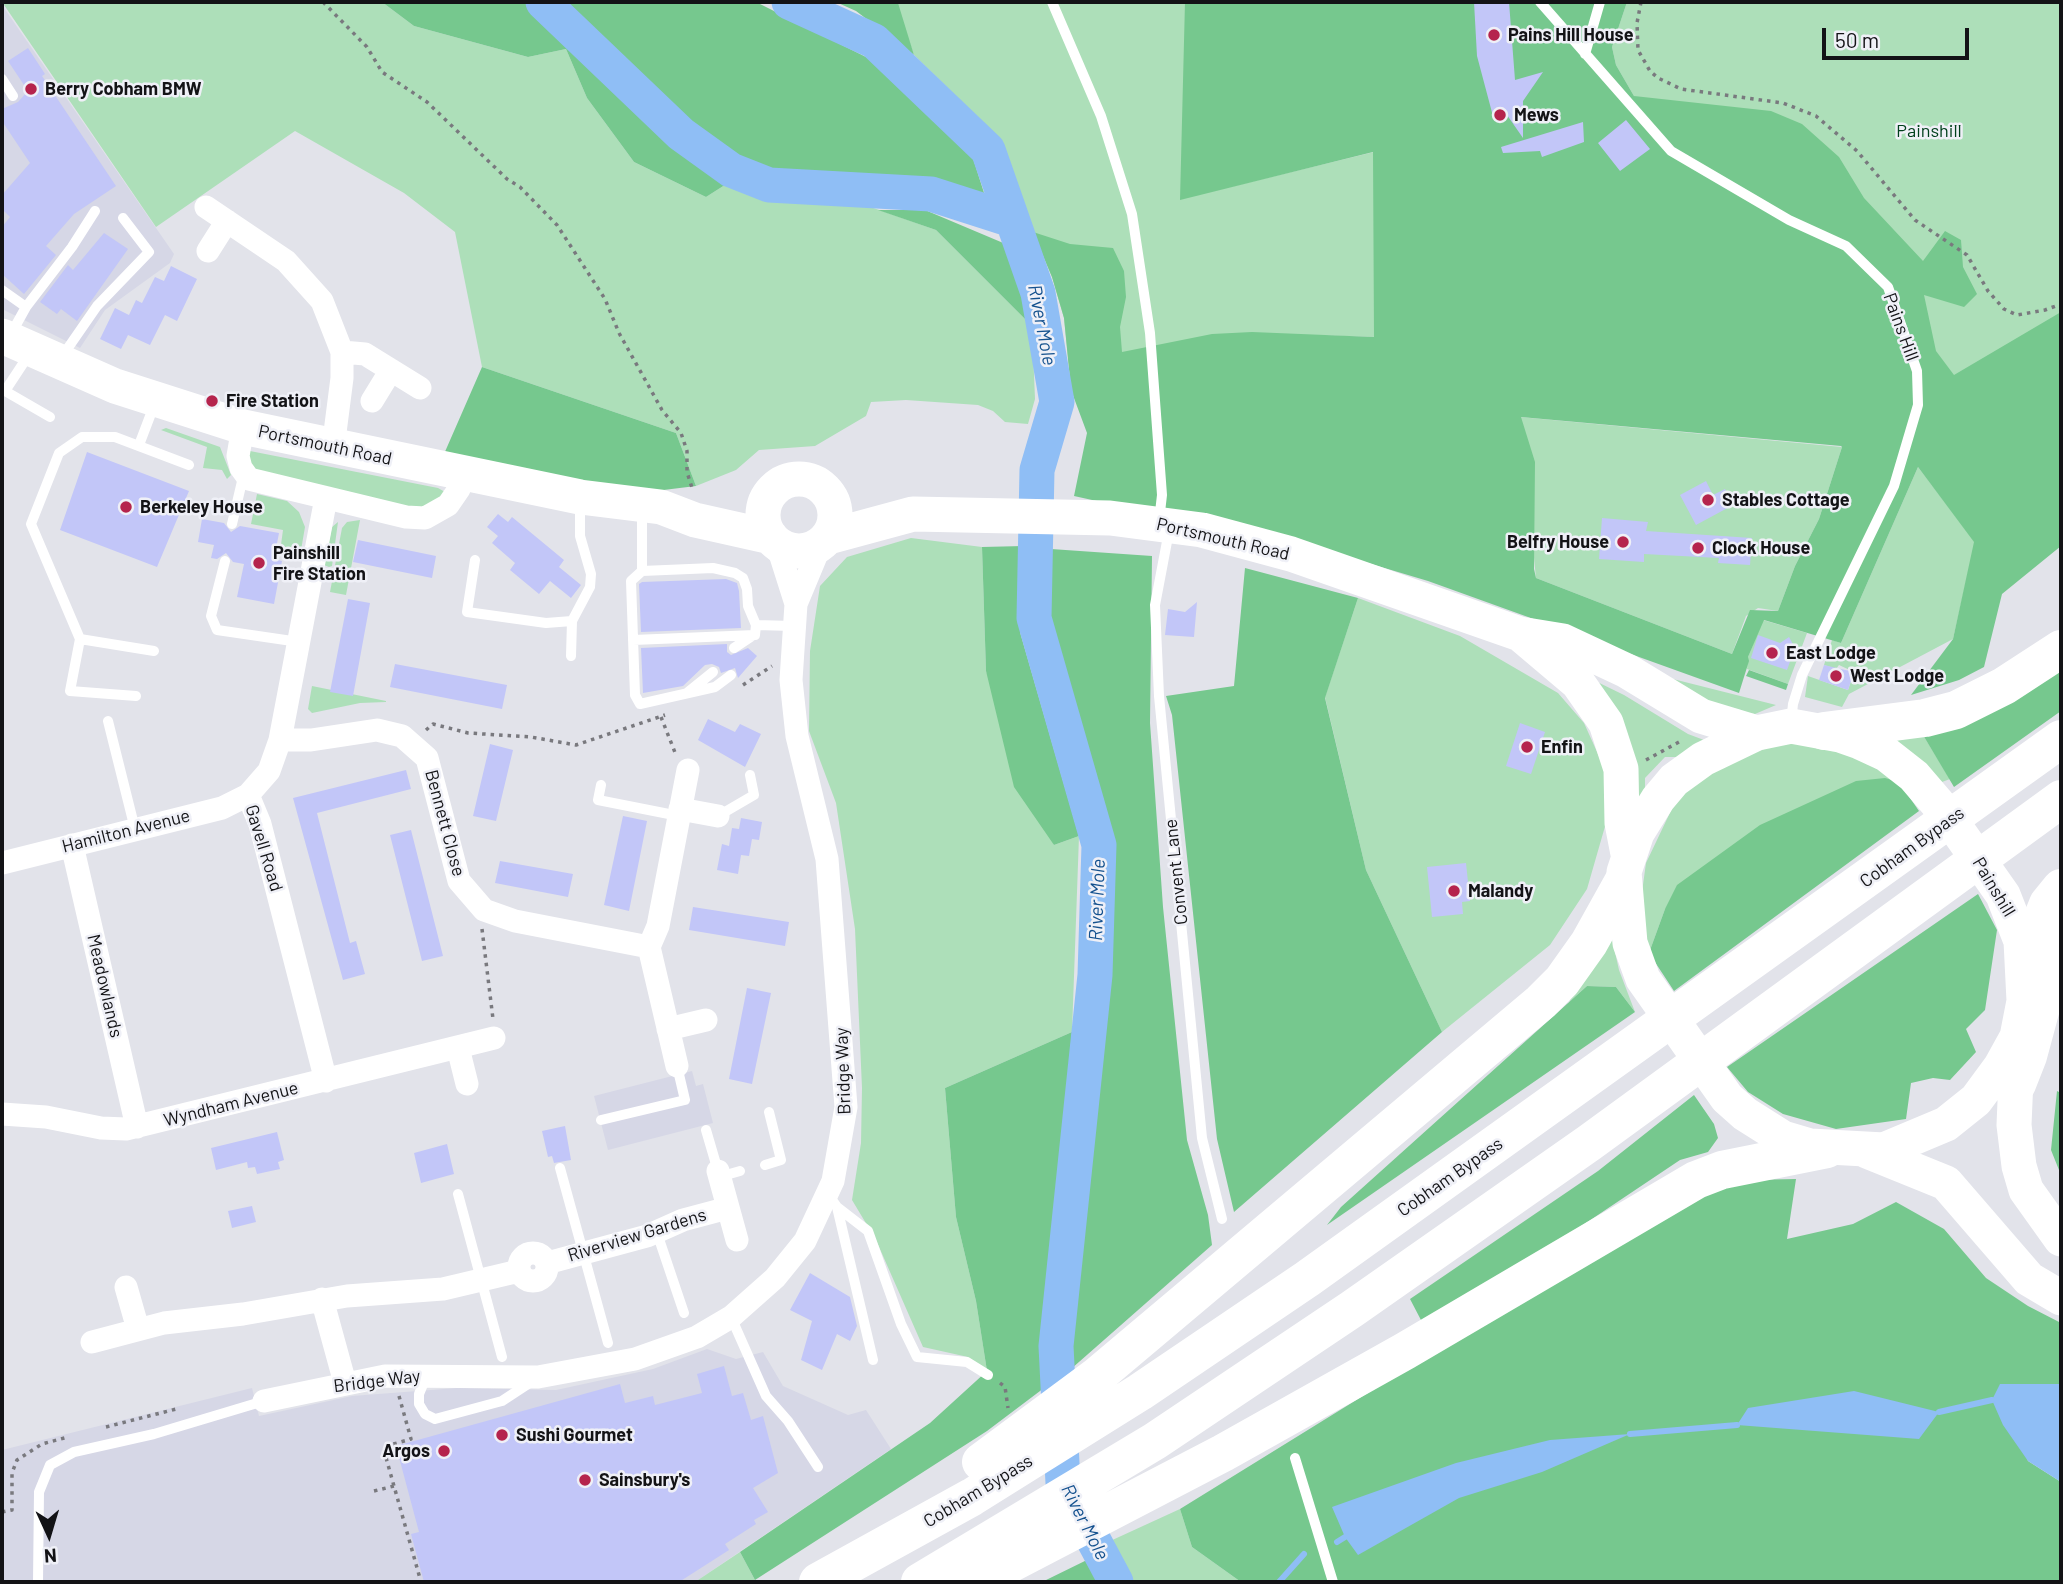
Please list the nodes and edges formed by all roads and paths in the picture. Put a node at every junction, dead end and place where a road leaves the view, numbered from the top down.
1 (323, 2) edge
2 (1052, 2) edge
3 (1540, 2) edge
4 (1600, 2) edge
5 (1642, 2) edge
6 (1585, 54) junction
7 (2, 79) edge
8 (13, 96) dead end
9 (206, 207) dead end
10 (95, 211) dead end
11 (123, 218) dead end
12 (227, 221) junction
13 (208, 251) dead end
14 (2, 290) edge
15 (2061, 304) edge
16 (26, 307) junction
17 (25, 347) edge
18 (342, 352) junction
19 (391, 370) junction
20 (420, 387) dead end
21 (3, 392) edge
22 (156, 400) junction
23 (372, 401) dead end
24 (50, 417) dead end
25 (243, 427) junction
26 (139, 445) junction
27 (333, 448) junction
28 (189, 465) dead end
29 (244, 473) junction
30 (465, 473) junction
31 (693, 491) dead end
32 (828, 493) junction
33 (771, 494) junction
34 (580, 496) junction
35 (326, 498) junction
36 (651, 506) junction
37 (913, 514) junction
38 (1165, 523) junction
39 (232, 524) dead end
40 (774, 540) junction
41 (825, 540) junction
42 (475, 560) dead end
43 (225, 561) dead end
44 (642, 571) junction
45 (795, 615) junction
46 (572, 621) junction
47 (755, 630) junction
48 (1520, 634) junction
49 (80, 639) junction
50 (633, 640) junction
51 (299, 642) junction
52 (734, 649) dead end
53 (2061, 649) edge
54 (154, 651) dead end
55 (752, 651) dead end
56 (571, 656) dead end
57 (790, 662) junction
58 (713, 672) dead end
59 (731, 675) dead end
60 (731, 692) dead end
61 (136, 696) dead end
62 (681, 696) junction
63 (671, 713) dead end
64 (661, 717) junction
65 (108, 721) dead end
66 (1808, 729) junction
67 (1757, 733) junction
68 (2061, 739) edge
69 (280, 740) junction
70 (412, 742) junction
71 (688, 770) joint
72 (750, 775) dead end
73 (601, 785) dead end
74 (248, 795) junction
75 (2061, 799) edge
76 (680, 813) junction
77 (718, 816) joint
78 (135, 829) junction
79 (72, 845) junction
80 (2, 863) edge
81 (1625, 868) junction
82 (2061, 888) edge
83 (484, 910) junction
84 (2061, 934) edge
85 (649, 947) junction
86 (2025, 984) junction
87 (706, 1020) dead end
88 (668, 1029) junction
89 (2017, 1037) junction
90 (495, 1038) joint
91 (458, 1048) junction
92 (677, 1066) joint
93 (326, 1081) junction
94 (467, 1084) dead end
95 (2017, 1084) junction
96 (769, 1112) dead end
97 (2, 1114) edge
98 (601, 1120) dead end
99 (137, 1127) junction
100 (706, 1130) dead end
101 (1827, 1149) junction
102 (1867, 1151) junction
103 (765, 1165) dead end
104 (560, 1168) dead end
105 (726, 1173) joint
106 (457, 1194) dead end
107 (832, 1200) junction
108 (728, 1208) junction
109 (1222, 1219) dead end
110 (657, 1233) junction
111 (2061, 1239) edge
112 (737, 1240) dead end
113 (583, 1253) junction
114 (479, 1281) junction
115 (126, 1287) dead end
116 (2061, 1297) edge
117 (322, 1299) junction
118 (684, 1312) dead end
119 (731, 1317) junction
120 (138, 1329) junction
121 (92, 1342) dead end
122 (608, 1343) dead end
123 (502, 1357) dead end
124 (873, 1360) dead end
125 (427, 1375) junction
126 (988, 1375) dead end
127 (538, 1377) junction
128 (345, 1383) junction
129 (398, 1390) dead end
130 (264, 1402) joint
131 (1296, 1458) dead end
132 (818, 1466) dead end
133 (394, 1486) junction
134 (965, 1487) junction
135 (374, 1491) dead end
136 (986, 1566) edge
137 (38, 1582) edge
138 (421, 1582) edge
139 (816, 1582) edge
140 (920, 1582) edge
141 (1333, 1582) edge

1 - 31 path
2 - 38 lane, Convent Lane
3 - 6 lane, Pains Hill
4 - 6 lane
5 - 15 path
6 - 66 lane, Pains Hill
7 - 8 lane
9 - 12 street
10 - 16 lane
11 - 17 lane
12 - 13 street
12 - 18 street
14 - 16 lane
16 - 17 lane
17 - 21 lane
17 - 22 main road, Portsmouth Road
18 - 19 street
18 - 27 street
19 - 20 street
19 - 23 street
21 - 24 lane
22 - 25 main road, Portsmouth Road
22 - 26 lane
25 - 27 main road, Portsmouth Road
25 - 29 street
26 - 28 lane
26 - 49 lane
27 - 30 main road, Portsmouth Road
29 - 35 street
29 - 39 lane
30 - 34 main road, Portsmouth Road
30 - 35 street
32 - 33 main road
32 - 37 main road, Portsmouth Road
32 - 41 main road
33 - 36 main road, Portsmouth Road
33 - 40 main road
34 - 36 main road, Portsmouth Road
34 - 46 lane
35 - 51 street, Gavell Road
36 - 40 main road, Portsmouth Road
36 - 44 lane
37 - 38 main road, Portsmouth Road
37 - 41 main road, Portsmouth Road
38 - 48 main road, Portsmouth Road
38 - 109 lane, Convent Lane
40 - 41 main road
40 - 45 street, Bridge Way
41 - 45 street, Bridge Way
42 - 46 lane
43 - 51 lane
44 - 47 lane
44 - 50 lane
45 - 47 lane
45 - 57 street, Bridge Way
46 - 56 lane
47 - 50 lane
47 - 52 lane
47 - 55 lane
48 - 67 main road, Portsmouth Road
48 - 81 main road, Portsmouth Road
49 - 54 lane
49 - 61 lane
50 - 62 lane
51 - 69 street, Gavell Road
53 - 66 highway
57 - 60 path
57 - 107 street, Bridge Way
58 - 62 lane
59 - 62 lane
63 - 64 path
64 - 70 path
64 - 71 path
65 - 78 lane
66 - 67 main road, Painshill
66 - 86 main road, Painshill
67 - 81 main road, Painshill
68 - 134 highway, Cobham Bypass
69 - 70 street
69 - 74 street, Gavell Road
70 - 83 street, Bennett Close
71 - 76 street
72 - 77 lane
73 - 76 lane
74 - 78 street, Hamilton Avenue
74 - 93 street, Gavell Road
75 - 136 highway
76 - 77 street
76 - 85 street
78 - 79 street, Hamilton Avenue
79 - 80 street, Hamilton Avenue
79 - 99 street, Meadowlands
81 - 101 main road, Painshill
81 - 134 highway
82 - 86 highway
83 - 85 street
83 - 90 path
84 - 95 highway
85 - 88 street
86 - 89 main road, Painshill
87 - 88 street
88 - 92 street
89 - 95 main road
89 - 102 main road, Painshill
90 - 91 street, Wyndham Avenue
91 - 93 street, Wyndham Avenue
91 - 94 street
92 - 98 lane
93 - 99 street, Wyndham Avenue
95 - 111 main road
96 - 103 lane
97 - 99 street, Wyndham Avenue
100 - 105 lane
101 - 102 main road, Painshill
101 - 136 highway
102 - 116 main road
104 - 113 lane
105 - 108 street, Riverview Gardens
106 - 114 lane
107 - 119 street, Bridge Way
107 - 124 lane
107 - 126 lane
108 - 110 street, Riverview Gardens
108 - 112 street, Riverview Gardens
110 - 113 street, Riverview Gardens
110 - 118 lane
113 - 114 street, Riverview Gardens
113 - 122 lane
114 - 117 street, Riverview Gardens
114 - 123 lane
115 - 120 street
117 - 120 street, Riverview Gardens
117 - 128 street
119 - 127 street, Bridge Way
119 - 132 lane
120 - 121 street, Riverview Gardens
125 - 127 street, Bridge Way
125 - 127 lane
125 - 128 street, Bridge Way
128 - 130 street, Bridge Way
129 - 133 path
130 - 137 lane
131 - 141 lane
133 - 135 path
133 - 138 path
134 - 139 highway, Cobham Bypass
136 - 140 highway

